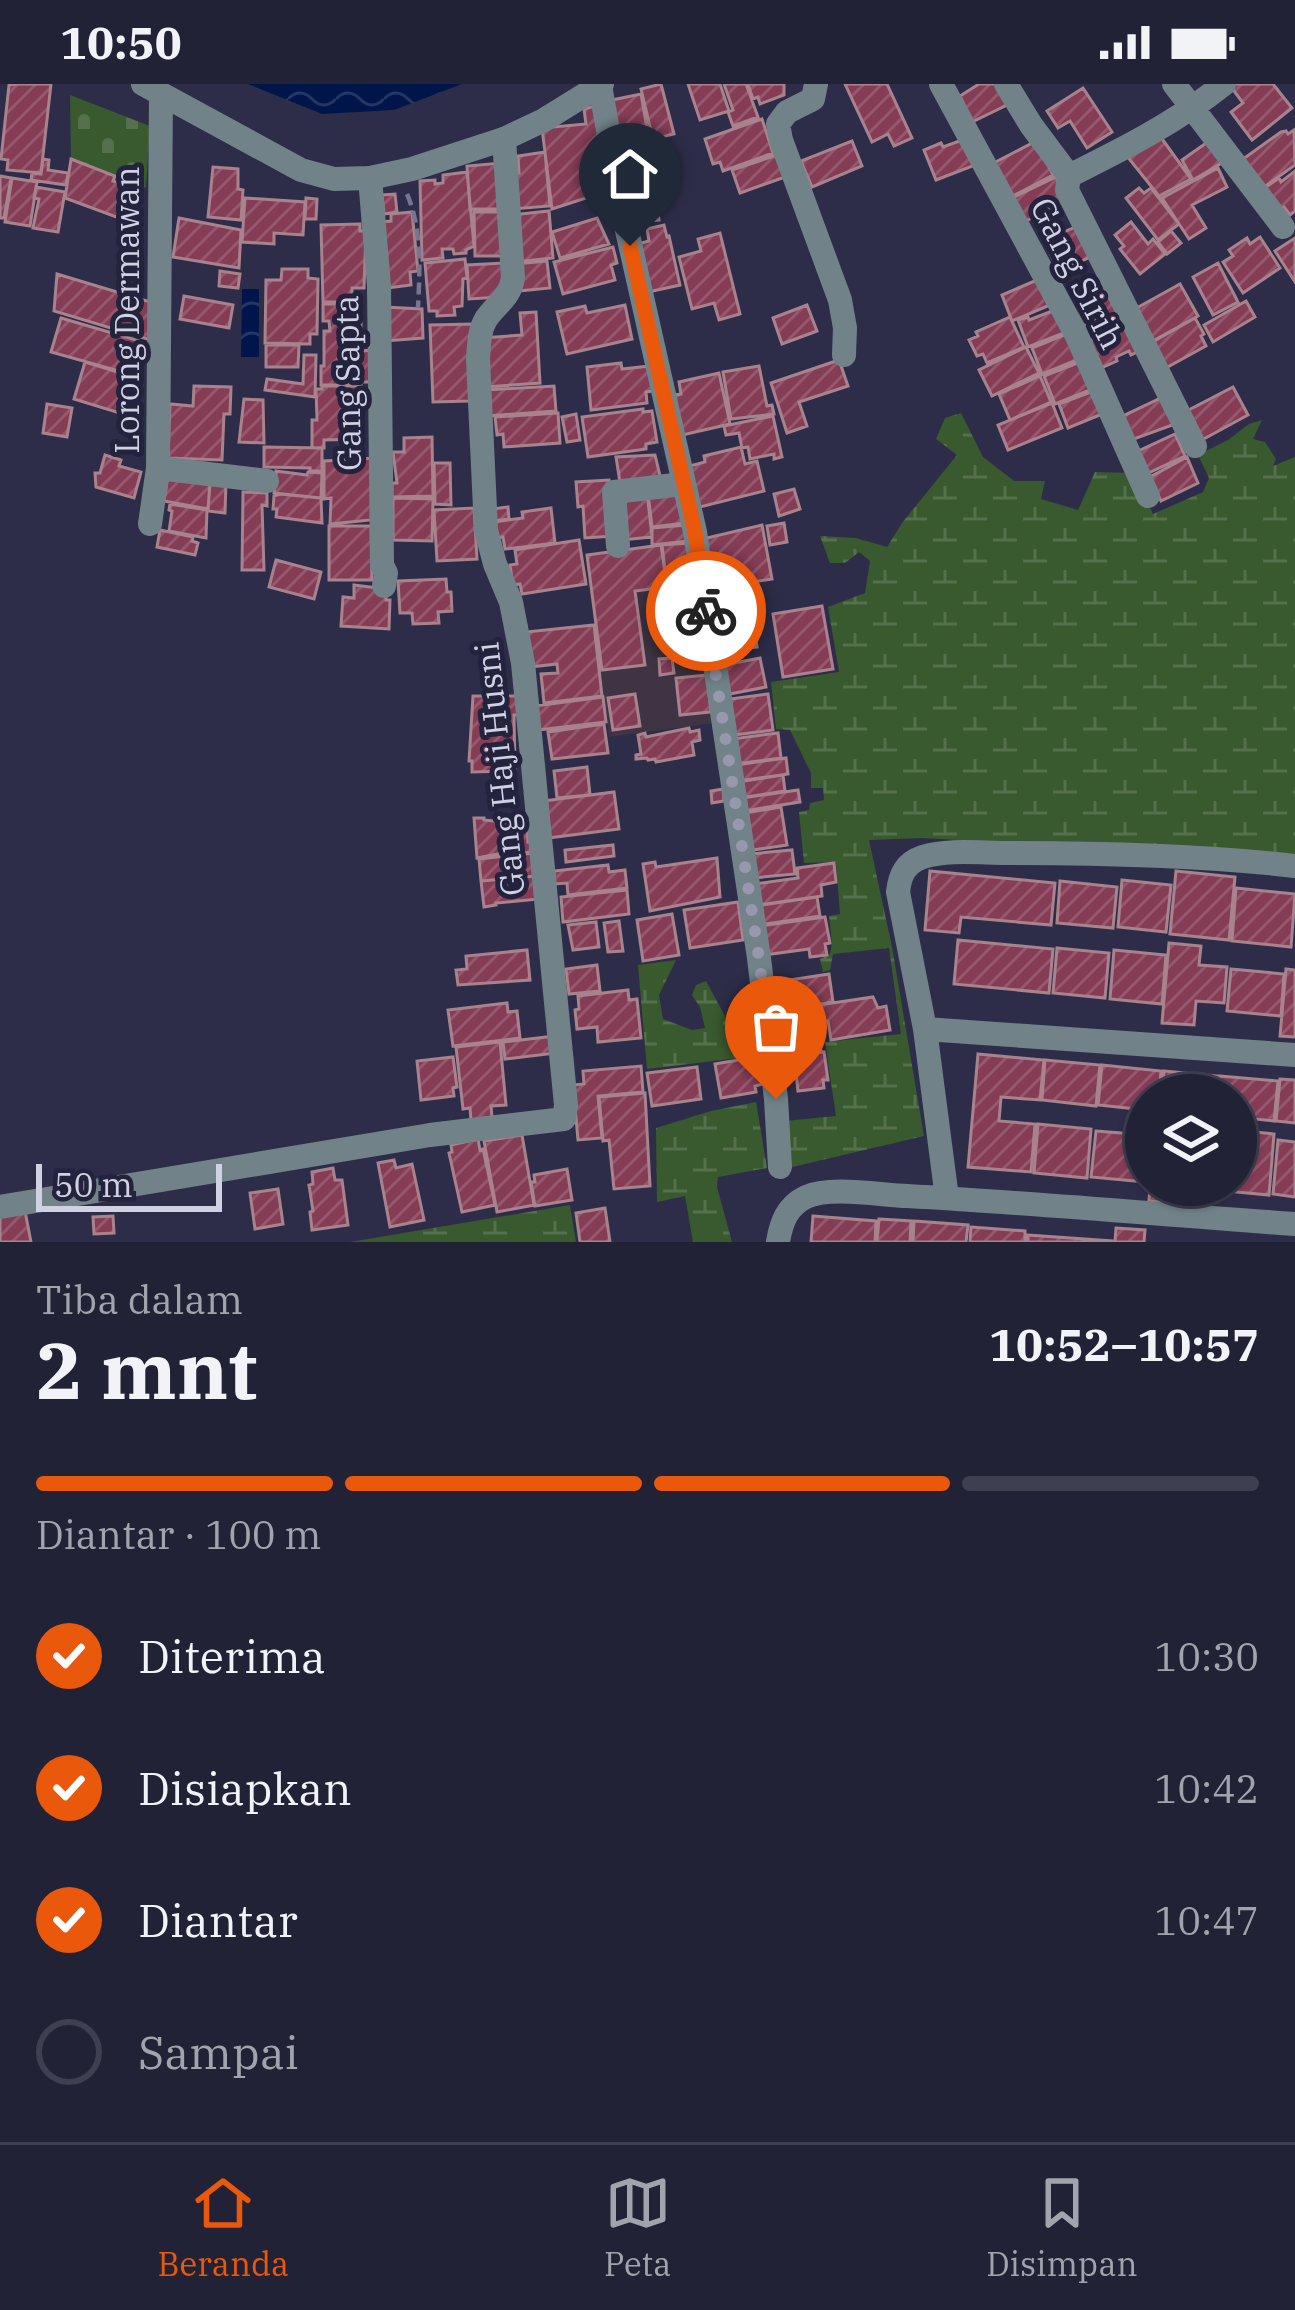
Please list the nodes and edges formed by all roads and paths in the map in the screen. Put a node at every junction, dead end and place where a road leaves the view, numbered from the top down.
1 (816, 84) edge
2 (973, 84) edge
3 (1006, 84) edge
4 (1174, 84) edge
5 (1224, 84) edge
6 (601, 85) edge
7 (152, 90) edge
8 (944, 91) edge
9 (1193, 109) junction
10 (504, 140) junction
11 (399, 172) junction
12 (1069, 176) junction
13 (370, 178) junction
14 (1283, 227) dead end
15 (418, 307) dead end
16 (844, 355) dead end
17 (1195, 446) dead end
18 (158, 468) junction
19 (267, 481) dead end
20 (682, 484) junction
21 (1148, 496) dead end
22 (150, 524) dead end
23 (618, 546) dead end
24 (384, 586) dead end
25 (1295, 866) edge
26 (925, 1029) junction
27 (1295, 1054) edge
28 (780, 1167) dead end
29 (947, 1198) junction
30 (0, 1207) edge
31 (1295, 1224) edge
32 (778, 1242) edge

1 - 16 street
2 - 8 street
3 - 12 street
4 - 9 street
5 - 9 street
6 - 10 street
6 - 20 street
7 - 13 street
7 - 18 street, Lorong Dermawan
8 - 21 street, Gang Sirih
9 - 12 street
9 - 14 street
10 - 11 street
10 - 30 street, Gang Haji Husni
11 - 13 street
11 - 15 path
12 - 17 street
13 - 24 street, Gang Sapta
18 - 19 street
18 - 22 street, Lorong Dermawan
20 - 23 street
20 - 28 street
25 - 26 street
26 - 27 street
26 - 29 street
29 - 31 street
29 - 32 street

